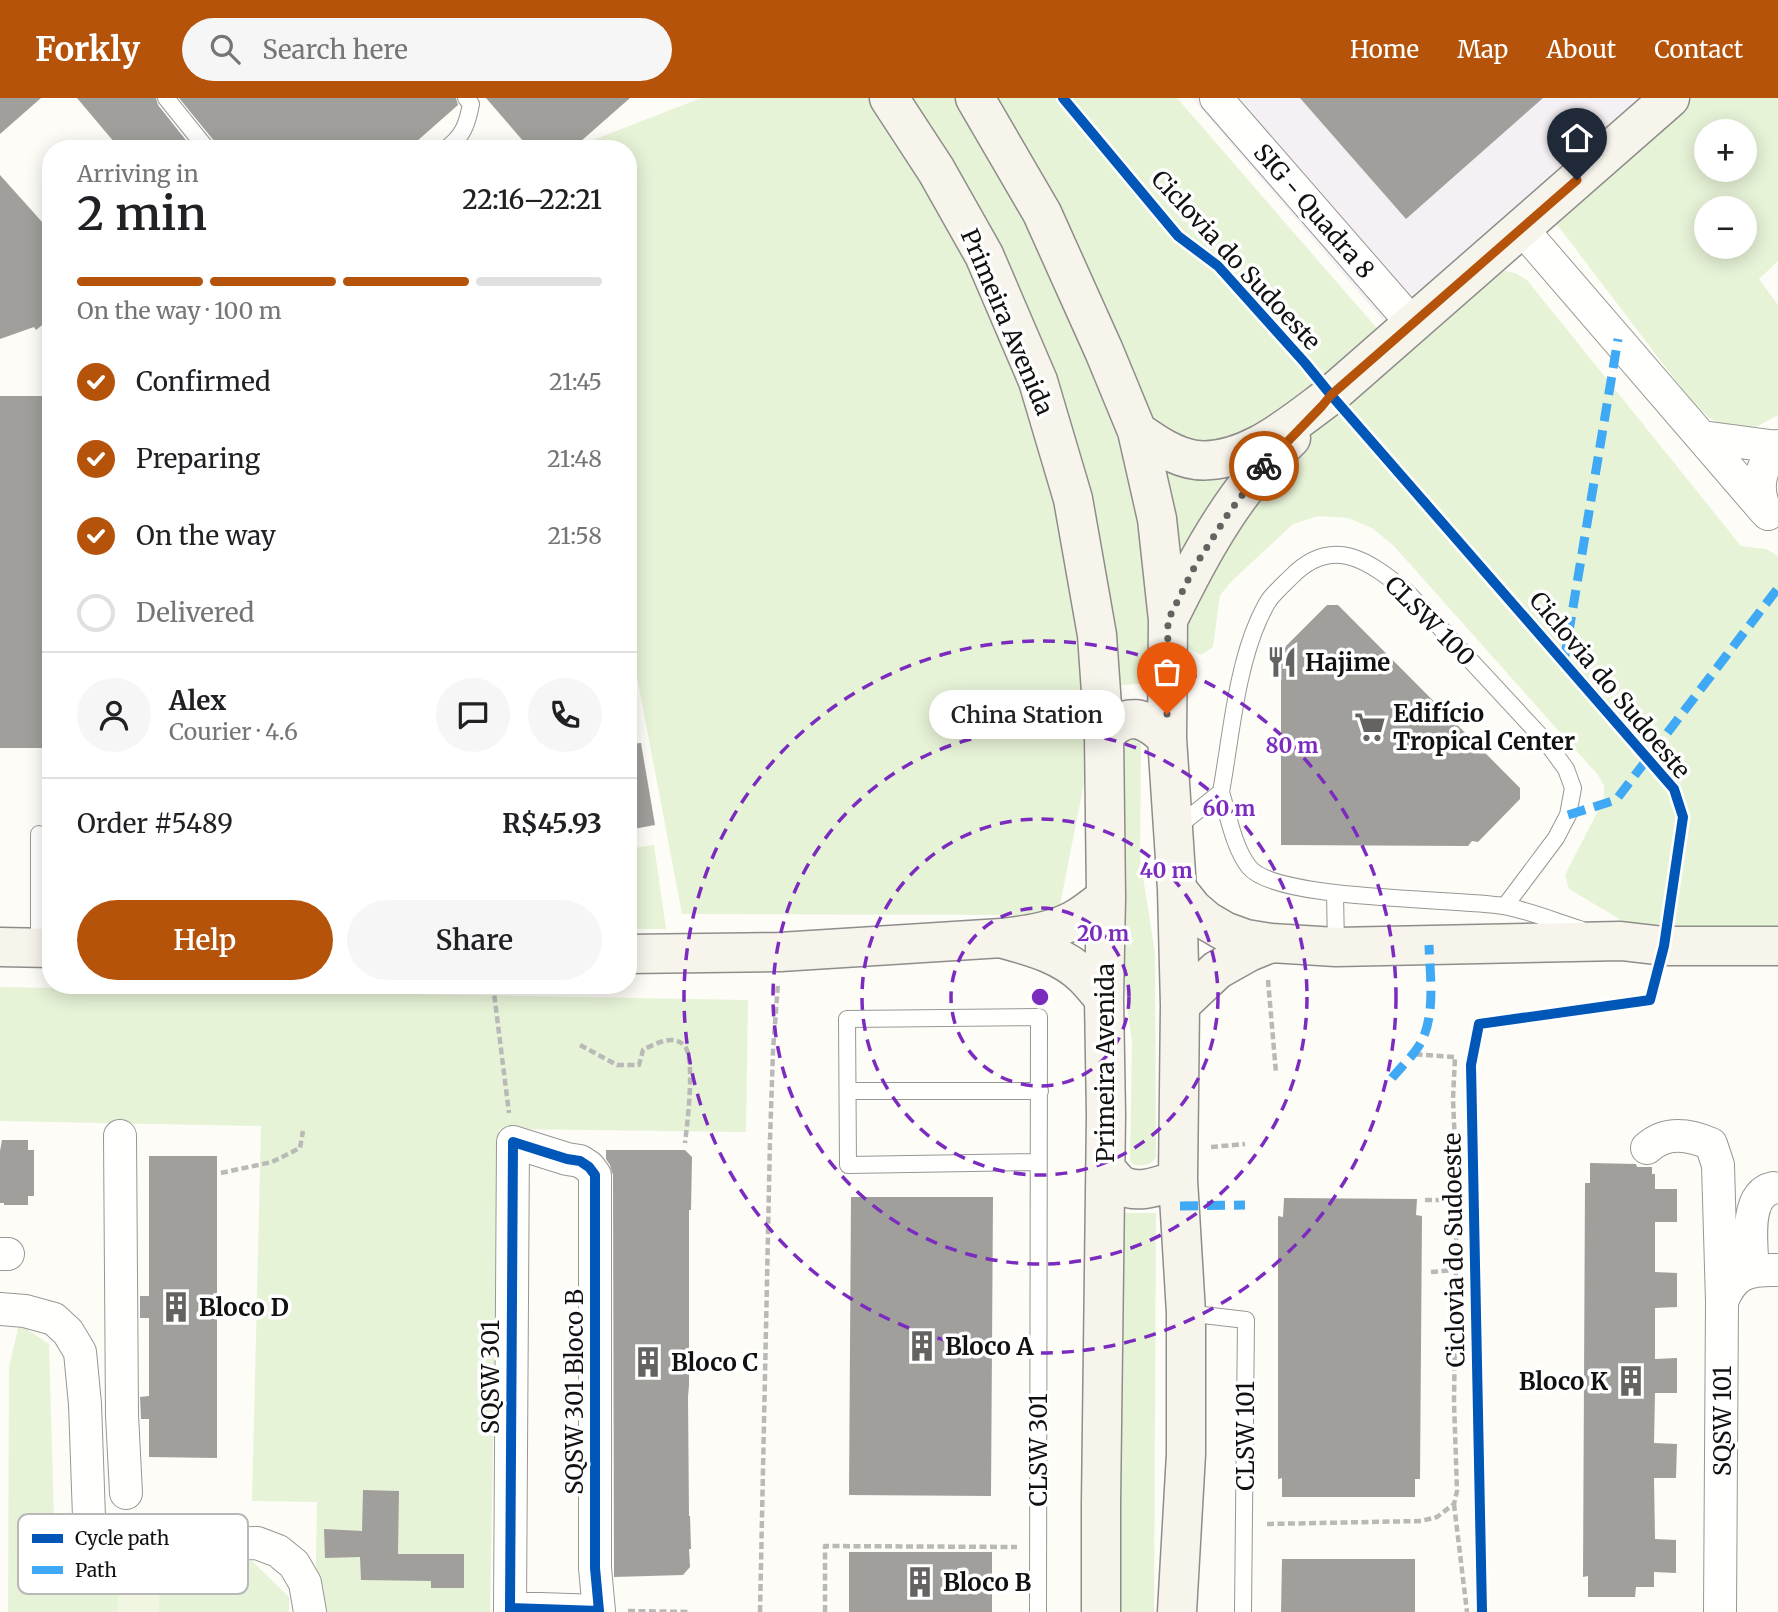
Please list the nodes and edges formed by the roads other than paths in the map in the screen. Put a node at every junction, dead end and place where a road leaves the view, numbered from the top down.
1 (166, 98) edge
2 (466, 98) edge
3 (889, 98) edge
4 (975, 98) edge
5 (1216, 98) edge
6 (1670, 98) edge
7 (200, 140) edge
8 (458, 140) edge
9 (1522, 229) junction
10 (1413, 324) junction
11 (1331, 395) junction
12 (1137, 431) junction
13 (1702, 437) junction
14 (1777, 446) edge
15 (1772, 518) edge
16 (1168, 620) junction
17 (1104, 735) junction
18 (1167, 738) junction
19 (1221, 792) junction
20 (1172, 831) junction
21 (39, 834) dead end
22 (1177, 889) junction
23 (42, 891) edge
24 (1335, 893) junction
25 (1106, 897) junction
26 (1505, 906) junction
27 (1002, 938) junction
28 (1621, 941) junction
29 (1268, 945) junction
30 (1778, 946) edge
31 (0, 947) edge
32 (1336, 947) junction
33 (42, 948) edge
34 (637, 954) edge
35 (1104, 999) junction
36 (1180, 1005) junction
37 (849, 1091) junction
38 (1040, 1091) junction
39 (120, 1136) dead end
40 (513, 1142) joint
41 (1647, 1148) dead end
42 (1038, 1162) junction
43 (1105, 1168) junction
44 (1178, 1180) junction
45 (1773, 1188) dead end
46 (1765, 1271) edge
47 (1722, 1302) junction
48 (0, 1309) edge
49 (1186, 1314) junction
50 (85, 1404) junction
51 (122, 1415) junction
52 (126, 1493) dead end
53 (89, 1514) edge
54 (248, 1544) edge
55 (510, 1610) edge
56 (599, 1611) edge
57 (310, 1612) edge
58 (1038, 1612) edge
59 (1101, 1612) edge
60 (1177, 1612) edge
61 (1243, 1612) edge
62 (1720, 1612) edge

1 - 7 lane
2 - 8 lane
3 - 17 main road, Primeira Avenida
4 - 12 main road
5 - 10 street, SIG - Quadra 8
6 - 9 main road
9 - 10 main road
9 - 13 street
10 - 11 main road
11 - 12 main road
11 - 16 main road
12 - 16 main road
13 - 14 street
13 - 15 street
14 - 15 street
16 - 18 main road
17 - 18 main road
17 - 25 main road, Primeira Avenida
18 - 20 main road
19 - 20 lane
19 - 24 lane, CLSW 100
19 - 26 lane, CLSW 100
20 - 22 main road
21 - 23 lane
22 - 29 main road
22 - 36 main road
24 - 26 lane, CLSW 100
24 - 32 lane
25 - 27 main road
25 - 35 main road, Primeira Avenida
26 - 28 lane, CLSW 100
27 - 34 main road
27 - 35 main road
28 - 30 main road
28 - 32 main road
29 - 32 main road
29 - 36 main road
31 - 33 main road
35 - 43 main road, Primeira Avenida
36 - 44 main road
37 - 38 lane
37 - 38 lane, CLSW 301
37 - 42 lane
38 - 42 lane, CLSW 301
39 - 51 street
40 - 55 street, SQSW 301
40 - 56 street, SQSW 301 Bloco B
41 - 47 street, SQSW 101
42 - 58 lane, CLSW 301
43 - 44 main road
43 - 59 main road, Primeira Avenida
44 - 49 main road
45 - 46 street
46 - 47 street
47 - 62 street, SQSW 101
48 - 50 street
49 - 60 main road
49 - 61 lane, CLSW 101
50 - 51 street
50 - 53 street
51 - 52 street
54 - 57 street
55 - 56 street

